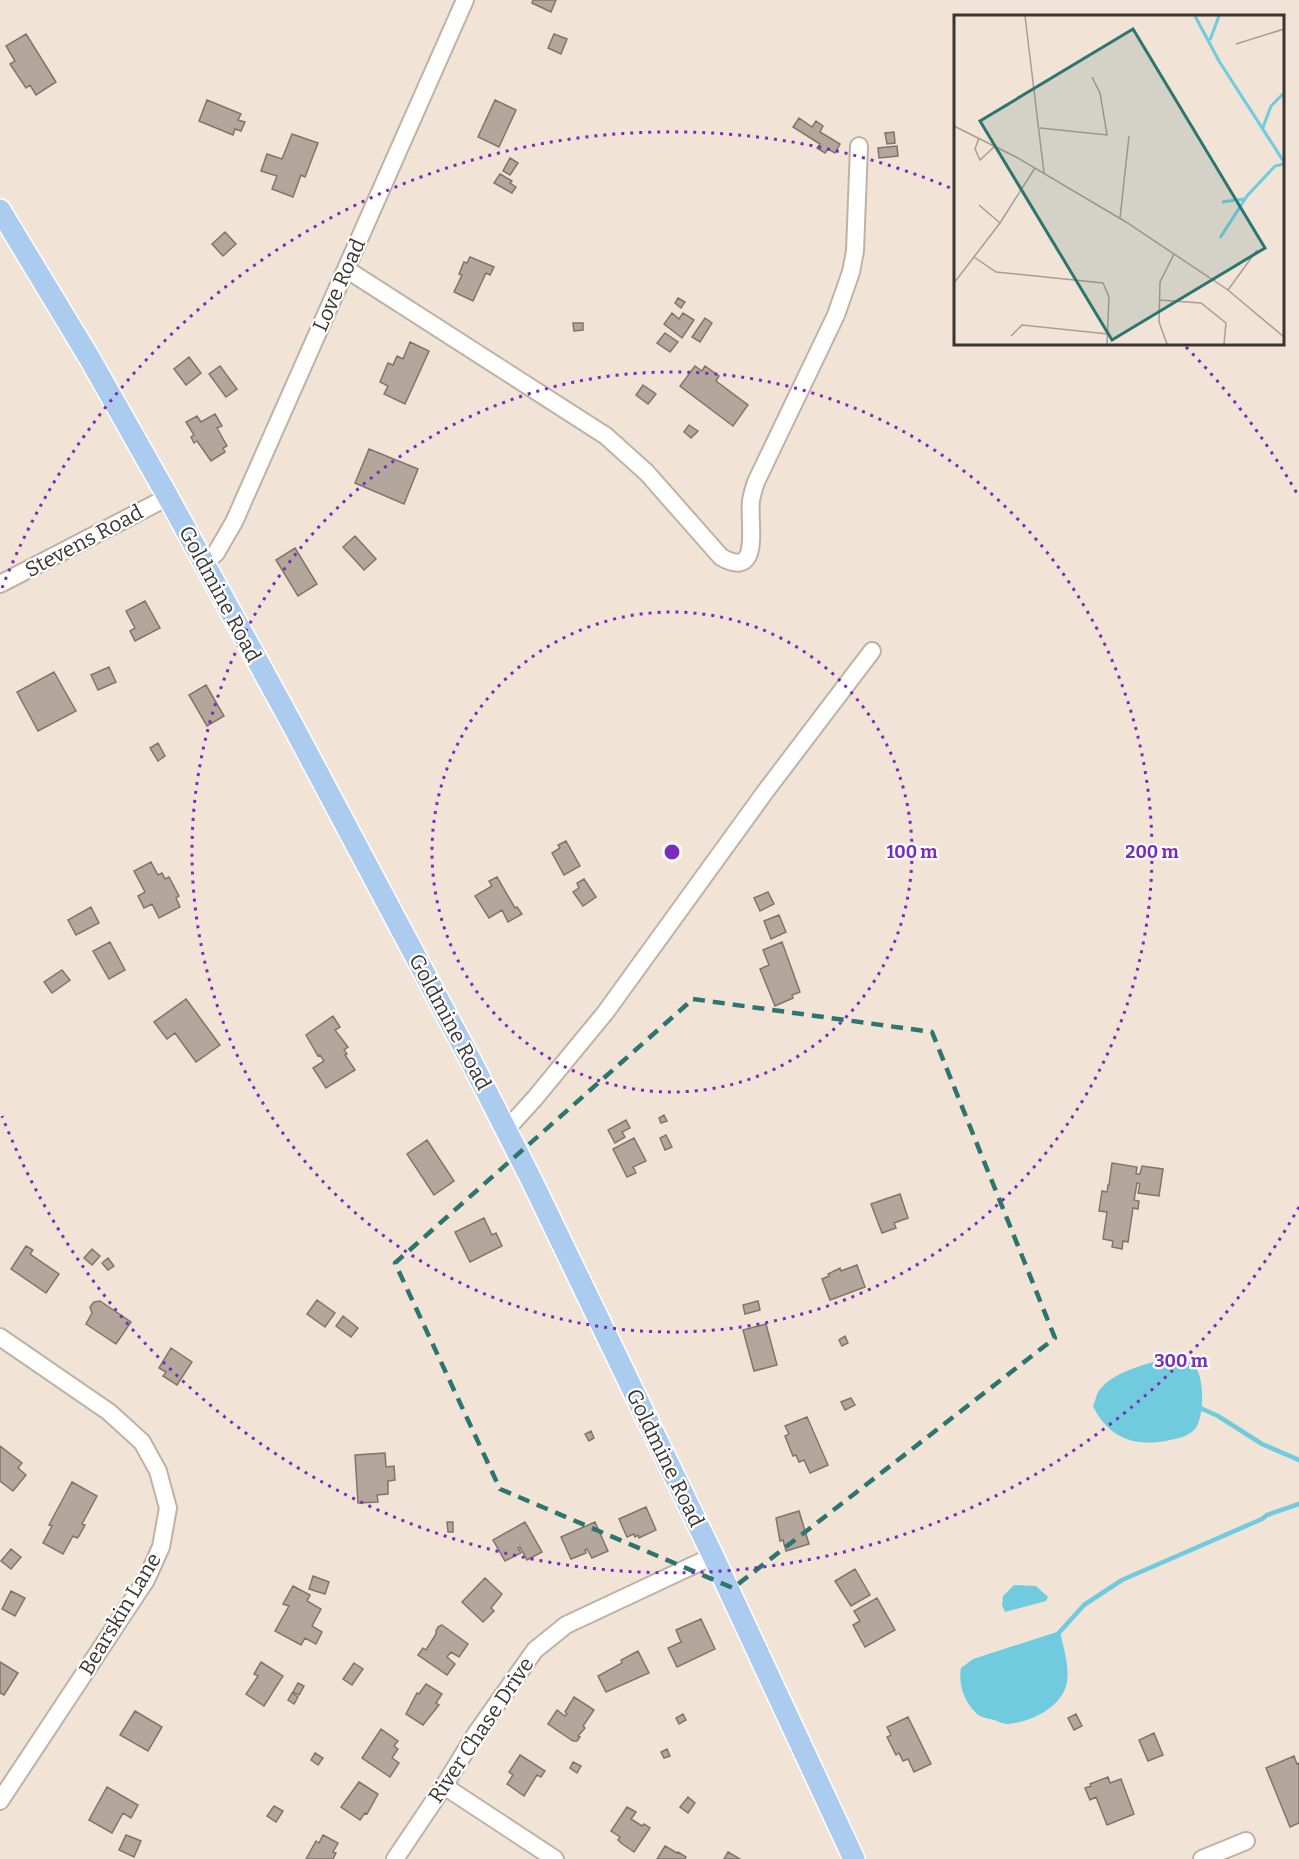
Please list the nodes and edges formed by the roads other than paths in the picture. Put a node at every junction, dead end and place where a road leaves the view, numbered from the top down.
1 (465, 0) edge
2 (859, 146) dead end
3 (0, 210) edge
4 (346, 269) junction
5 (168, 497) junction
6 (204, 563) junction
7 (0, 584) edge
8 (872, 651) dead end
9 (506, 1130) junction
10 (0, 1337) edge
11 (713, 1556) junction
12 (444, 1786) junction
13 (0, 1801) edge
14 (1246, 1841) dead end
15 (395, 1859) edge
16 (555, 1859) edge
17 (854, 1859) edge
18 (1202, 1859) edge

1 - 4 street, Love Road
2 - 4 street
3 - 5 main road, Goldmine Road
4 - 6 street, Love Road
5 - 6 main road, Goldmine Road
5 - 7 street, Stevens Road
6 - 9 main road, Goldmine Road
8 - 9 street
9 - 11 main road, Goldmine Road
10 - 13 street, Bearskin Lane
11 - 12 street, River Chase Drive
11 - 17 main road, Goldmine Road
12 - 15 street, River Chase Drive
12 - 16 street
14 - 18 street

